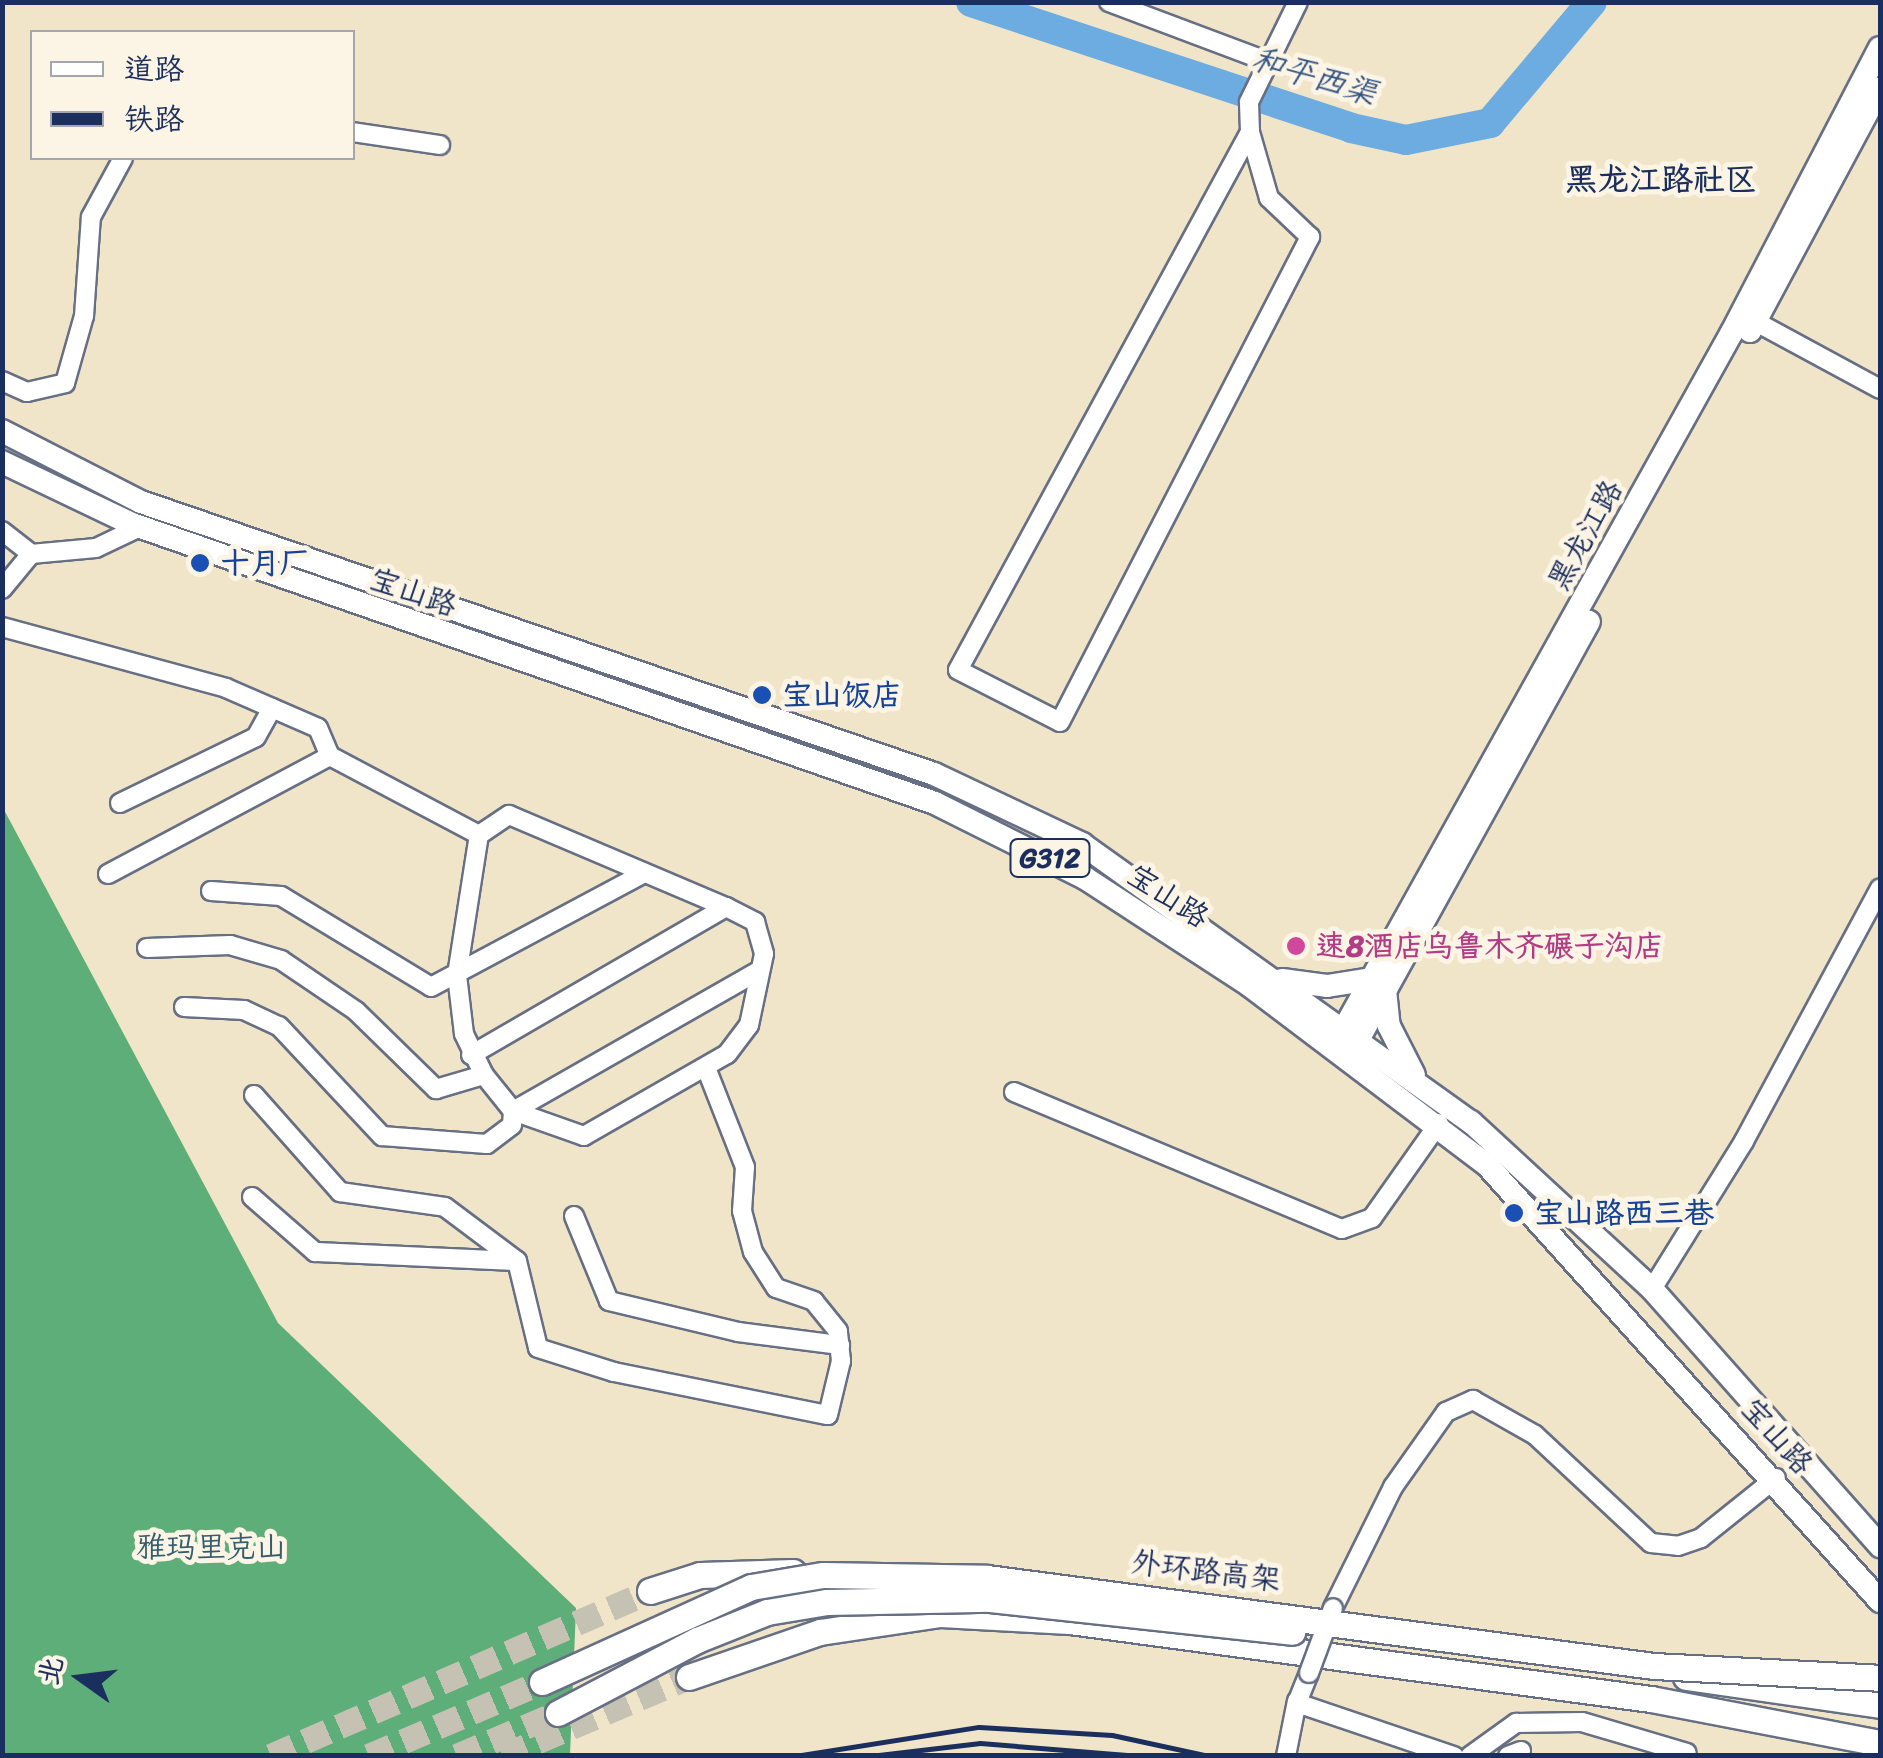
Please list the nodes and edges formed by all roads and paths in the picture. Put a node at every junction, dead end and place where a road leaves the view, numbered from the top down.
1 (1109, 2) edge
2 (1298, 2) edge
3 (1880, 48) edge
4 (1271, 64) junction
5 (1880, 89) edge
6 (355, 132) edge
7 (1250, 132) junction
8 (440, 144) dead end
9 (122, 160) edge
10 (1748, 318) junction
11 (2, 381) edge
12 (1880, 389) edge
13 (2, 432) edge
14 (2, 462) edge
15 (140, 527) junction
16 (2, 530) edge
17 (31, 554) junction
18 (2, 589) edge
19 (2, 627) edge
20 (272, 708) junction
21 (330, 756) junction
22 (120, 804) dead end
23 (478, 835) junction
24 (108, 874) dead end
25 (640, 875) junction
26 (1880, 888) edge
27 (211, 891) dead end
28 (726, 907) junction
29 (147, 948) dead end
30 (760, 970) junction
31 (458, 975) junction
32 (1275, 979) junction
33 (1378, 984) junction
34 (184, 1007) dead end
35 (1347, 1041) junction
36 (472, 1055) junction
37 (706, 1070) junction
38 (484, 1075) junction
39 (1416, 1078) junction
40 (1014, 1092) dead end
41 (254, 1095) dead end
42 (513, 1110) junction
43 (1439, 1124) junction
44 (252, 1197) dead end
45 (574, 1216) dead end
46 (517, 1261) junction
47 (1652, 1290) junction
48 (840, 1345) junction
49 (1776, 1478) junction
50 (1876, 1534) edge
51 (650, 1591) tunnel mouth
52 (1880, 1601) edge
53 (689, 1677) tunnel mouth
54 (1880, 1678) edge
55 (542, 1682) tunnel mouth
56 (1880, 1694) edge
57 (1297, 1701) junction
58 (1880, 1709) edge
59 (558, 1713) tunnel mouth
60 (1790, 1728) junction
61 (1880, 1743) edge
62 (1687, 1752) dead end
63 (1880, 1755) edge
64 (1286, 1756) edge
65 (1454, 1756) edge
66 (1470, 1756) edge

1 - 4 street
2 - 4 street
3 - 10 main road, 黑龙江路
4 - 7 street
5 - 10 main road, 黑龙江路
6 - 8 street
7 - 7 street
9 - 11 street
10 - 12 street
10 - 33 main road, 黑龙江路
13 - 32 main road, 宝山路 / G312
14 - 15 main road, 宝山路 / G312
15 - 17 street
15 - 35 main road, 宝山路 / G312
16 - 17 street
17 - 18 street
19 - 20 street
20 - 21 street
20 - 22 street
21 - 23 street
21 - 24 street
23 - 25 street
23 - 31 street
25 - 28 street
25 - 31 street
26 - 47 street
27 - 31 street
28 - 30 street
28 - 36 street
29 - 38 street
30 - 37 street
30 - 42 street
31 - 36 street
32 - 33 main road
32 - 35 main road, 宝山路 / G312
33 - 35 main road, 黑龙江路
33 - 39 main road
34 - 42 street
35 - 39 main road, 宝山路 / G312
35 - 43 main road, 宝山路 / G312
36 - 38 street
37 - 42 street
37 - 48 street
38 - 42 street
39 - 47 main road, 宝山路 / G312
40 - 43 street
41 - 46 street
43 - 49 main road, 宝山路 / G312
44 - 46 street
45 - 48 street
46 - 48 street
47 - 50 main road, 宝山路 / G312
49 - 52 main road, 宝山路 / G312
49 - 57 street, bridge
51 - 58 highway
53 - 60 highway
54 - 55 highway, 外环路高架, bridge
56 - 59 highway, 外环路高架, bridge
57 - 64 street
57 - 65 street
60 - 61 highway
60 - 63 highway
62 - 66 street

